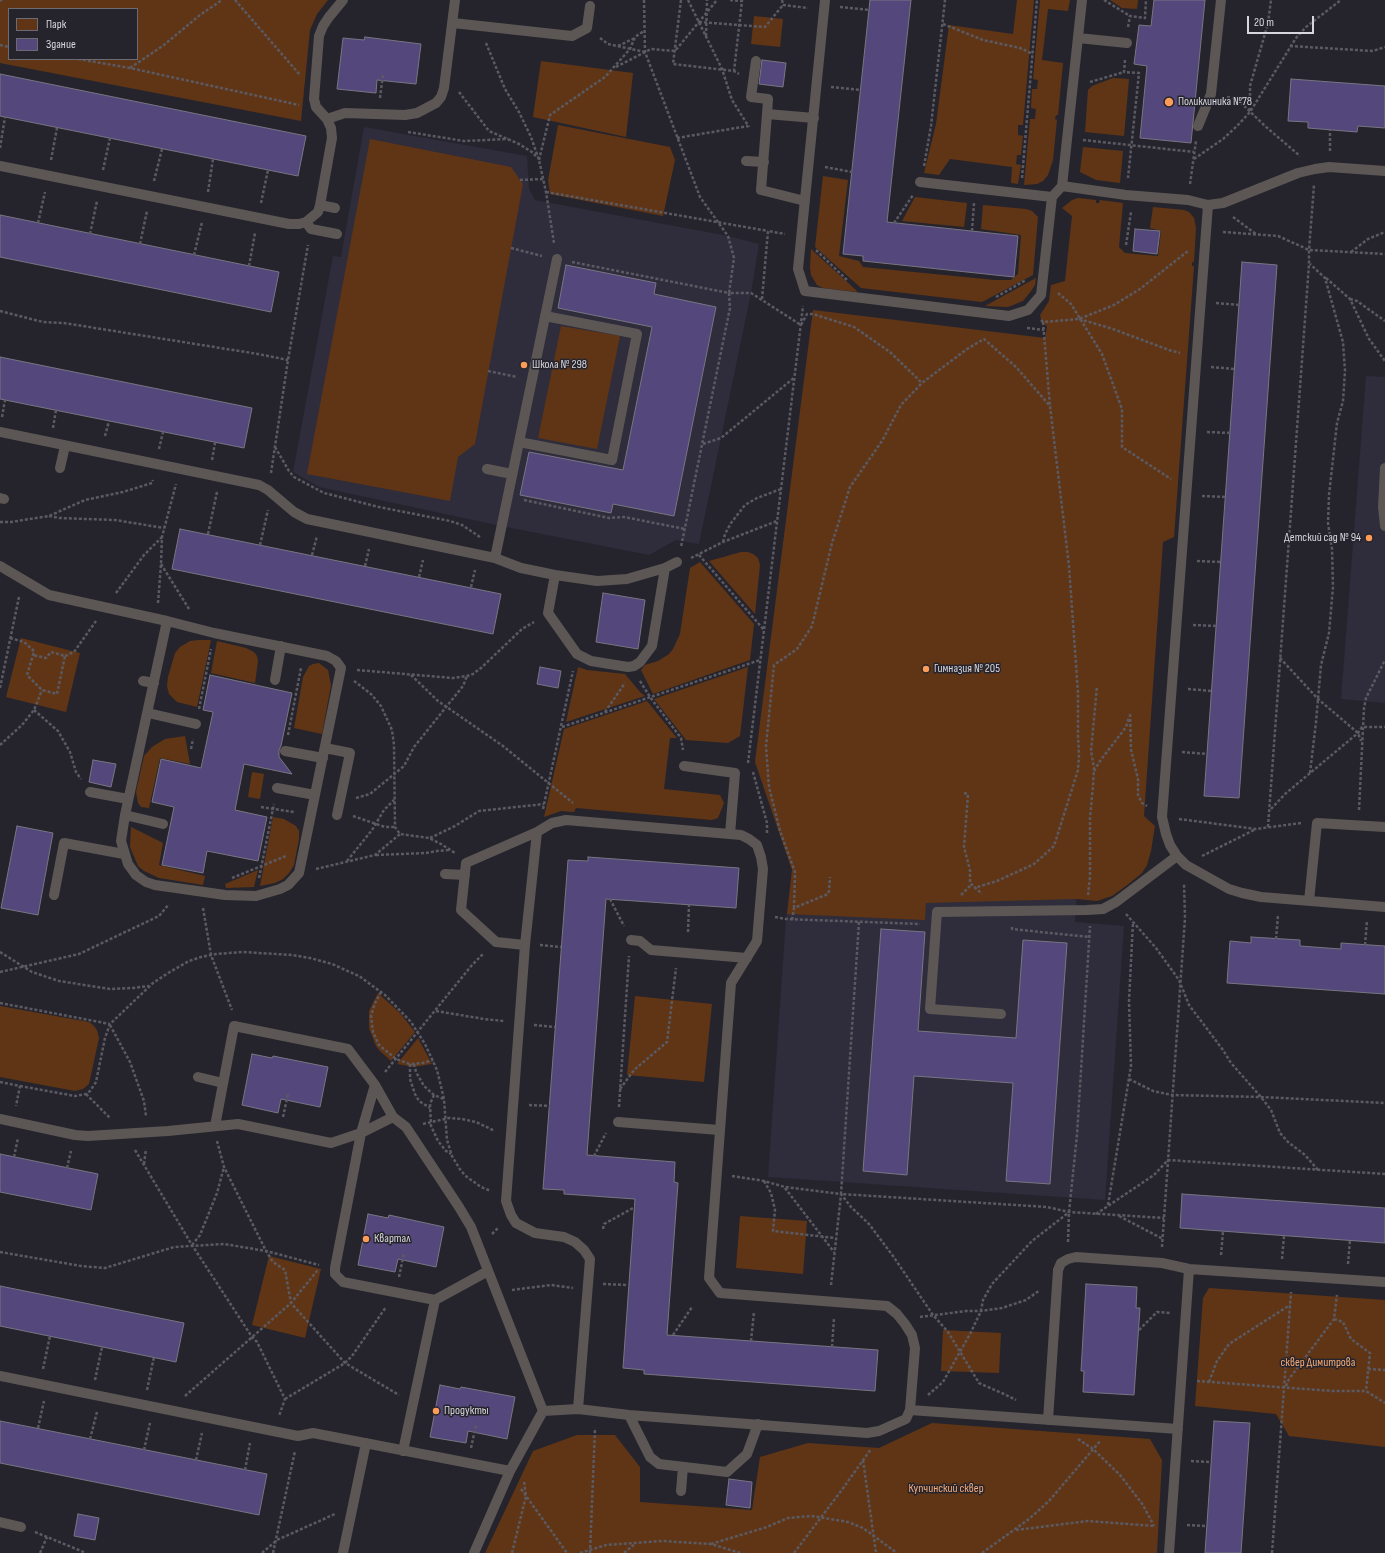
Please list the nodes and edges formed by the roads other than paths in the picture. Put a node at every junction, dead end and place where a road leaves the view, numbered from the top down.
1 (343, 0) edge
2 (455, 0) edge
3 (826, 0) edge
4 (1082, 0) edge
5 (1221, 0) edge
6 (590, 6) dead end
7 (453, 23) junction
8 (1078, 38) junction
9 (1127, 43) road end
10 (756, 60) dead end
11 (767, 114) junction
12 (814, 118) junction
13 (326, 119) junction
14 (1198, 126) road end
15 (746, 161) dead end
16 (764, 162) junction
17 (0, 166) edge
18 (1385, 171) edge
19 (920, 182) road end
20 (1062, 186) junction
21 (1052, 197) junction
22 (805, 202) junction
23 (320, 205) junction
24 (1208, 205) junction
25 (335, 208) dead end
26 (309, 225) junction
27 (337, 234) dead end
28 (557, 259) road end
29 (545, 316) junction
30 (0, 432) edge
31 (519, 442) junction
32 (65, 446) junction
33 (60, 468) dead end
34 (1385, 468) edge
35 (487, 469) dead end
36 (512, 474) junction
37 (1385, 526) edge
38 (495, 558) junction
39 (677, 562) road end
40 (0, 566) edge
41 (665, 568) junction
42 (555, 575) junction
43 (162, 620) junction
44 (281, 646) junction
45 (275, 680) dead end
46 (143, 681) dead end
47 (154, 683) junction
48 (148, 714) junction
49 (196, 724) road end
50 (325, 748) junction
51 (285, 751) dead end
52 (323, 758) junction
53 (684, 766) road end
54 (277, 788) dead end
55 (90, 792) road end
56 (315, 795) junction
57 (128, 799) junction
58 (339, 809) road end
59 (125, 815) junction
60 (163, 824) dead end
61 (1385, 827) edge
62 (537, 832) junction
63 (730, 834) junction
64 (124, 854) junction
65 (1177, 856) junction
66 (445, 874) dead end
67 (464, 876) junction
68 (54, 895) dead end
69 (1309, 900) junction
70 (1385, 907) edge
71 (631, 940) road end
72 (525, 945) junction
73 (747, 958) junction
74 (1001, 1014) dead end
75 (198, 1077) dead end
76 (223, 1083) junction
77 (374, 1085) junction
78 (393, 1117) junction
79 (0, 1119) edge
80 (618, 1122) road end
81 (215, 1126) junction
82 (719, 1130) junction
83 (361, 1133) junction
84 (1189, 1269) junction
85 (488, 1271) junction
86 (1385, 1282) edge
87 (435, 1300) junction
88 (0, 1376) edge
89 (578, 1409) junction
90 (910, 1410) junction
91 (543, 1411) junction
92 (629, 1415) junction
93 (1048, 1420) junction
94 (758, 1424) junction
95 (1178, 1429) junction
96 (366, 1443) junction
97 (403, 1451) junction
98 (683, 1467) junction
99 (510, 1471) junction
100 (680, 1491) dead end
101 (0, 1522) edge
102 (22, 1527) road end
103 (343, 1553) edge
104 (474, 1553) edge
105 (1169, 1553) edge

1 - 13 lane
2 - 7 lane
3 - 12 lane
4 - 8 lane
5 - 14 lane
6 - 7 lane
7 - 13 lane
8 - 9 lane
8 - 20 lane
10 - 11 lane
11 - 12 lane
11 - 16 lane
12 - 22 lane
13 - 23 lane
15 - 16 lane
16 - 22 lane
17 - 26 lane
18 - 24 lane
19 - 21 lane
20 - 21 lane
20 - 24 lane
21 - 22 lane
23 - 25 lane
23 - 26 lane
24 - 65 lane
26 - 27 lane
28 - 29 lane
29 - 31 lane
29 - 31 lane
30 - 32 lane
31 - 36 lane
32 - 33 lane
32 - 38 lane
34 - 37 lane
35 - 36 lane
36 - 38 lane
38 - 42 lane
39 - 41 lane
40 - 43 lane
41 - 42 lane
41 - 42 lane
43 - 44 lane
43 - 47 lane
44 - 45 lane
44 - 50 lane
46 - 47 lane
47 - 48 lane
48 - 49 lane
48 - 57 lane
50 - 52 lane
50 - 58 lane
51 - 52 lane
52 - 56 lane
53 - 63 lane
54 - 56 lane
55 - 57 lane
56 - 64 lane
57 - 59 lane
59 - 60 lane
59 - 64 lane
61 - 69 lane
62 - 63 lane
62 - 67 lane
62 - 72 lane
63 - 73 lane
64 - 68 lane
65 - 69 lane
65 - 74 lane
66 - 67 lane
67 - 72 lane
69 - 70 lane
71 - 73 lane
72 - 89 lane
73 - 82 lane
75 - 76 lane
76 - 77 lane
76 - 81 lane
77 - 78 lane
77 - 83 lane
78 - 83 lane
78 - 85 lane
79 - 81 lane
80 - 82 lane
81 - 83 lane
82 - 90 lane
83 - 87 lane
84 - 86 lane
84 - 93 lane
84 - 95 lane
85 - 87 lane
85 - 91 lane
87 - 97 lane
88 - 96 lane
89 - 91 lane
89 - 92 lane
90 - 93 lane
90 - 94 lane
91 - 99 lane
92 - 94 lane
92 - 98 lane
93 - 95 lane
94 - 98 lane
95 - 105 lane
96 - 97 lane
96 - 103 lane
97 - 99 lane
98 - 100 lane
99 - 104 lane
101 - 102 lane

